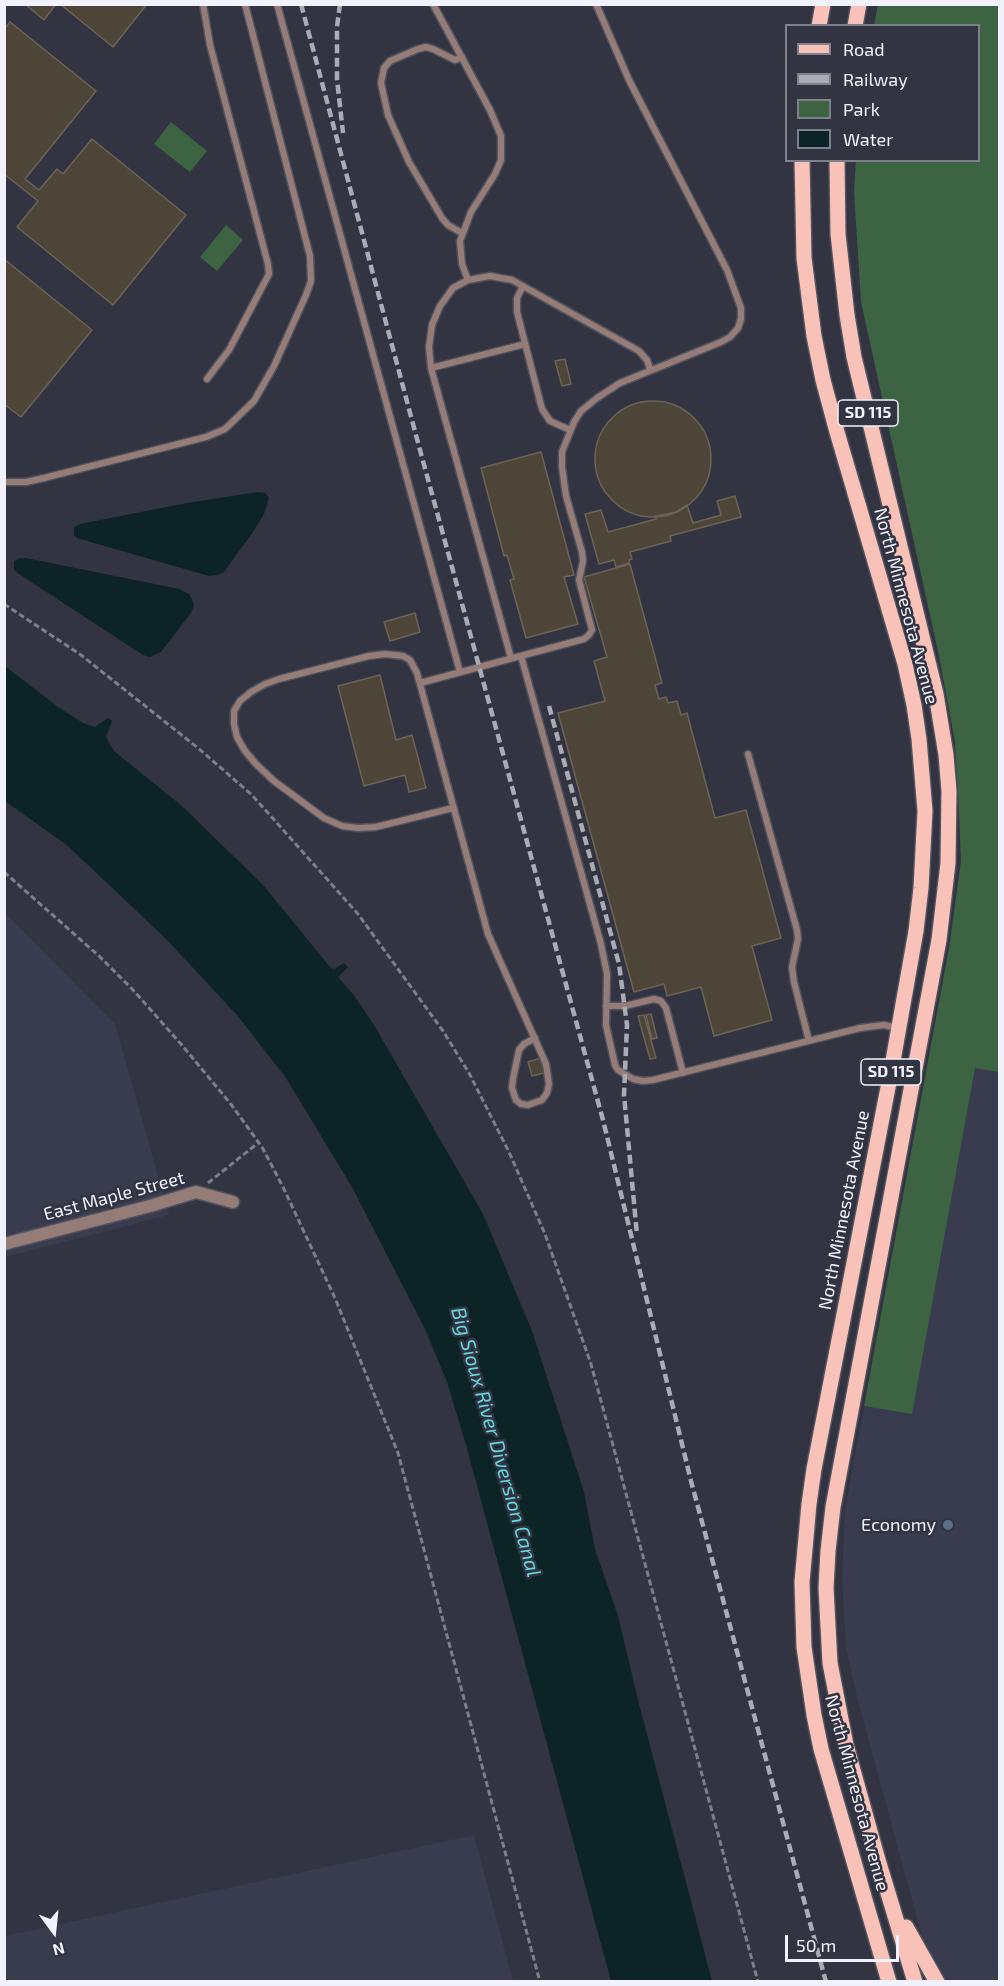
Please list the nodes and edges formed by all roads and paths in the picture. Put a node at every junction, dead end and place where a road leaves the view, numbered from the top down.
1 (203, 4) edge
2 (245, 4) edge
3 (277, 4) edge
4 (433, 4) edge
5 (596, 4) edge
6 (823, 4) edge
7 (859, 4) edge
8 (819, 24) edge
9 (855, 24) edge
10 (462, 57) junction
11 (802, 162) edge
12 (837, 162) edge
13 (462, 233) junction
14 (468, 280) junction
15 (523, 286) junction
16 (525, 344) junction
17 (431, 368) junction
18 (650, 369) junction
19 (207, 379) dead end
20 (570, 430) junction
21 (4, 482) edge
22 (4, 604) edge
23 (521, 656) junction
24 (511, 658) junction
25 (460, 672) junction
26 (420, 683) junction
27 (748, 754) dead end
28 (453, 808) junction
29 (4, 872) edge
30 (606, 1006) junction
31 (898, 1028) junction
32 (534, 1038) junction
33 (809, 1041) junction
34 (683, 1073) junction
35 (258, 1143) junction
36 (196, 1192) junction
37 (233, 1202) dead end
38 (4, 1244) edge
39 (878, 1860) junction
40 (540, 1982) edge
41 (759, 1982) edge
42 (889, 1982) edge
43 (915, 1982) edge
44 (937, 1982) edge

1 - 19 lane
2 - 21 lane
3 - 25 lane
4 - 10 lane
5 - 18 lane
6 - 8 main road
7 - 9 main road
10 - 13 lane
10 - 13 lane
11 - 31 main road, North Minnesota Avenue / SD 115
12 - 39 main road, North Minnesota Avenue / SD 115
13 - 14 lane
14 - 15 lane
14 - 17 lane
15 - 16 lane
15 - 18 lane
16 - 17 lane
16 - 20 lane
17 - 24 lane
18 - 20 lane
20 - 23 lane
22 - 41 path
23 - 24 lane
23 - 30 lane
24 - 25 lane
25 - 26 lane
26 - 28 lane
26 - 28 lane
27 - 33 lane
28 - 32 lane
29 - 35 path
30 - 34 lane
30 - 34 lane
31 - 33 lane
31 - 42 main road, North Minnesota Avenue / SD 115
32 - 32 lane
33 - 34 lane
35 - 36 path
35 - 40 path
36 - 37 street, East Maple Street
36 - 38 street, East Maple Street
39 - 43 main road, North Minnesota Avenue / SD 115
39 - 44 main road

